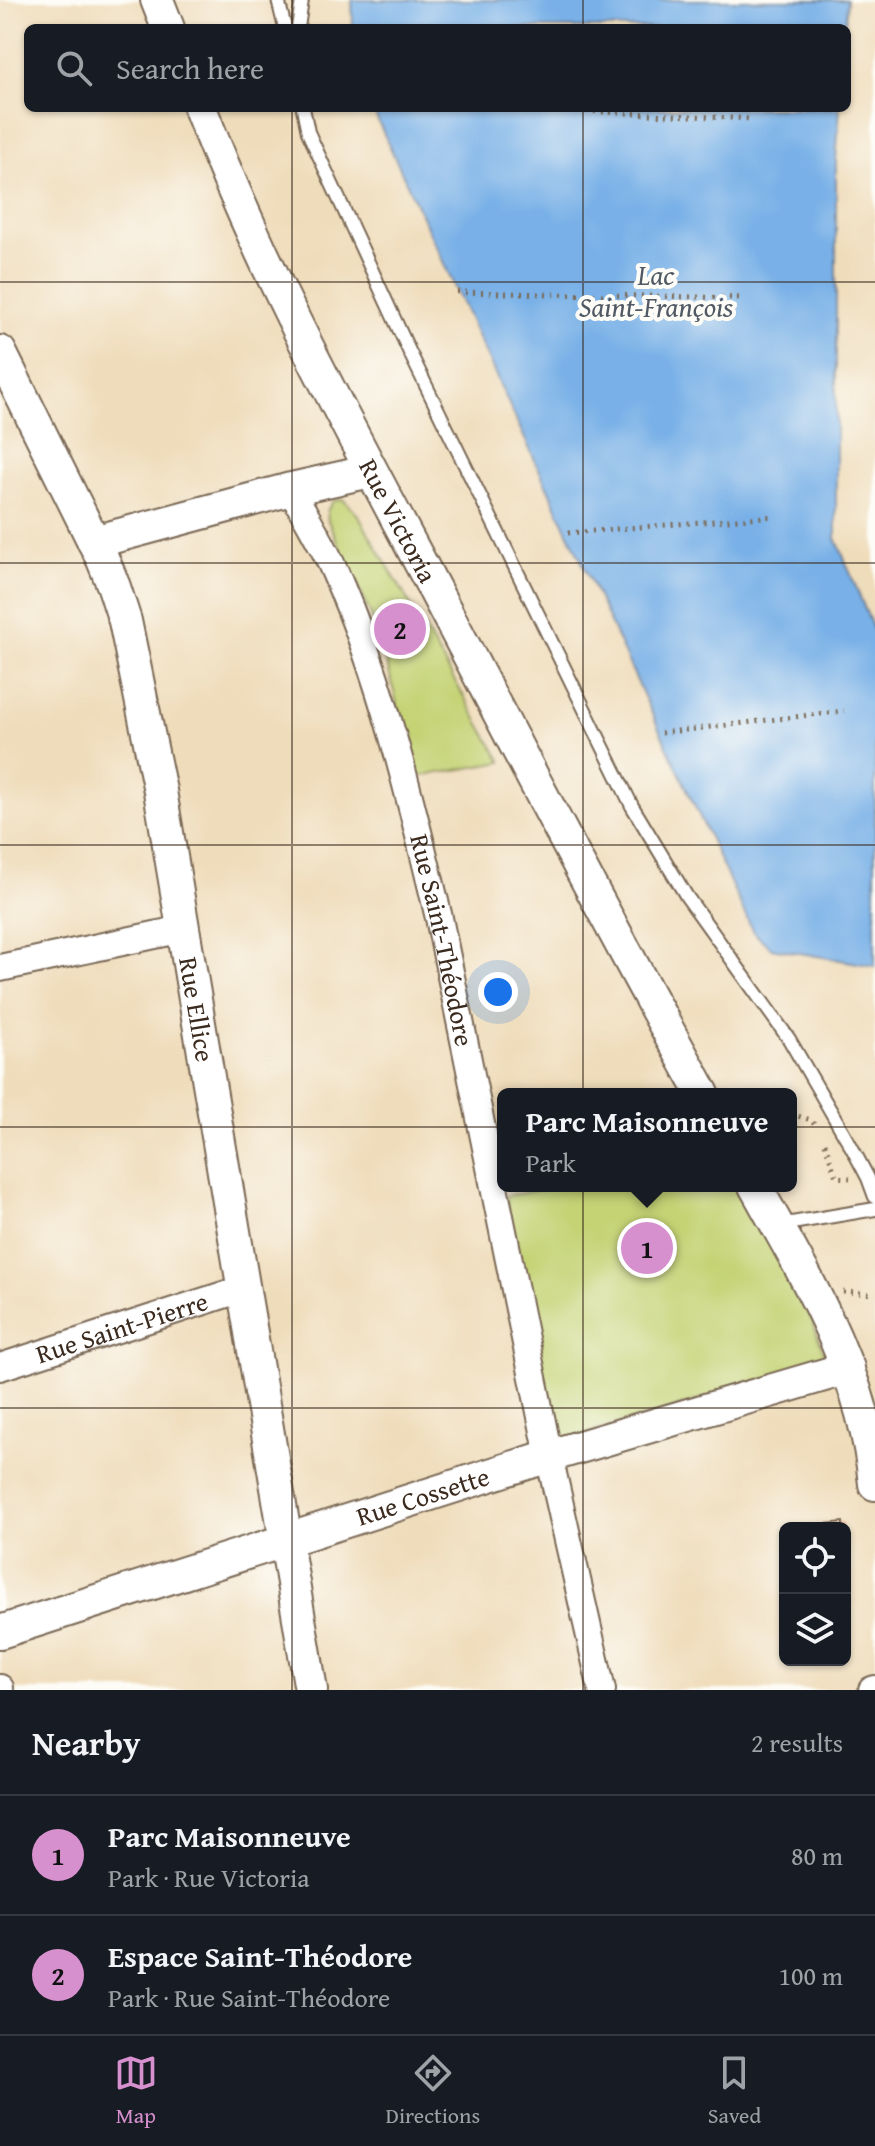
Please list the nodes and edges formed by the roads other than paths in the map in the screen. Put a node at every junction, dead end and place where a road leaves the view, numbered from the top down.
1 (157, 0) edge
2 (278, 0) edge
3 (302, 0) edge
4 (166, 24) edge
5 (284, 24) edge
6 (299, 24) edge
7 (202, 112) edge
8 (304, 112) edge
9 (0, 352) edge
10 (371, 471) junction
11 (291, 489) junction
12 (94, 542) junction
13 (183, 929) junction
14 (0, 968) edge
15 (700, 1088) edge
16 (758, 1192) edge
17 (875, 1197) edge
18 (875, 1209) edge
19 (777, 1225) junction
20 (242, 1289) junction
21 (0, 1367) edge
22 (848, 1368) junction
23 (549, 1456) junction
24 (875, 1484) edge
25 (285, 1540) junction
26 (0, 1632) edge
27 (311, 1690) edge
28 (602, 1690) edge

1 - 4 street
2 - 5 lane
3 - 6 lane
7 - 10 street, Rue Victoria
8 - 17 lane
9 - 12 street, Rue Ellice
10 - 11 street
10 - 15 street, Rue Victoria
11 - 12 street
11 - 23 street, Rue Saint-Théodore
12 - 13 street, Rue Ellice
13 - 14 street
13 - 20 street, Rue Ellice
16 - 19 street
18 - 19 lane
19 - 22 street
20 - 21 street, Rue Saint-Pierre
20 - 25 street, Rue Ellice
22 - 23 street, Rue Cossette
22 - 24 street
23 - 25 street, Rue Cossette
23 - 28 street, Rue Saint-Théodore
25 - 26 street, Rue Cossette
25 - 27 street, Rue Ellice

